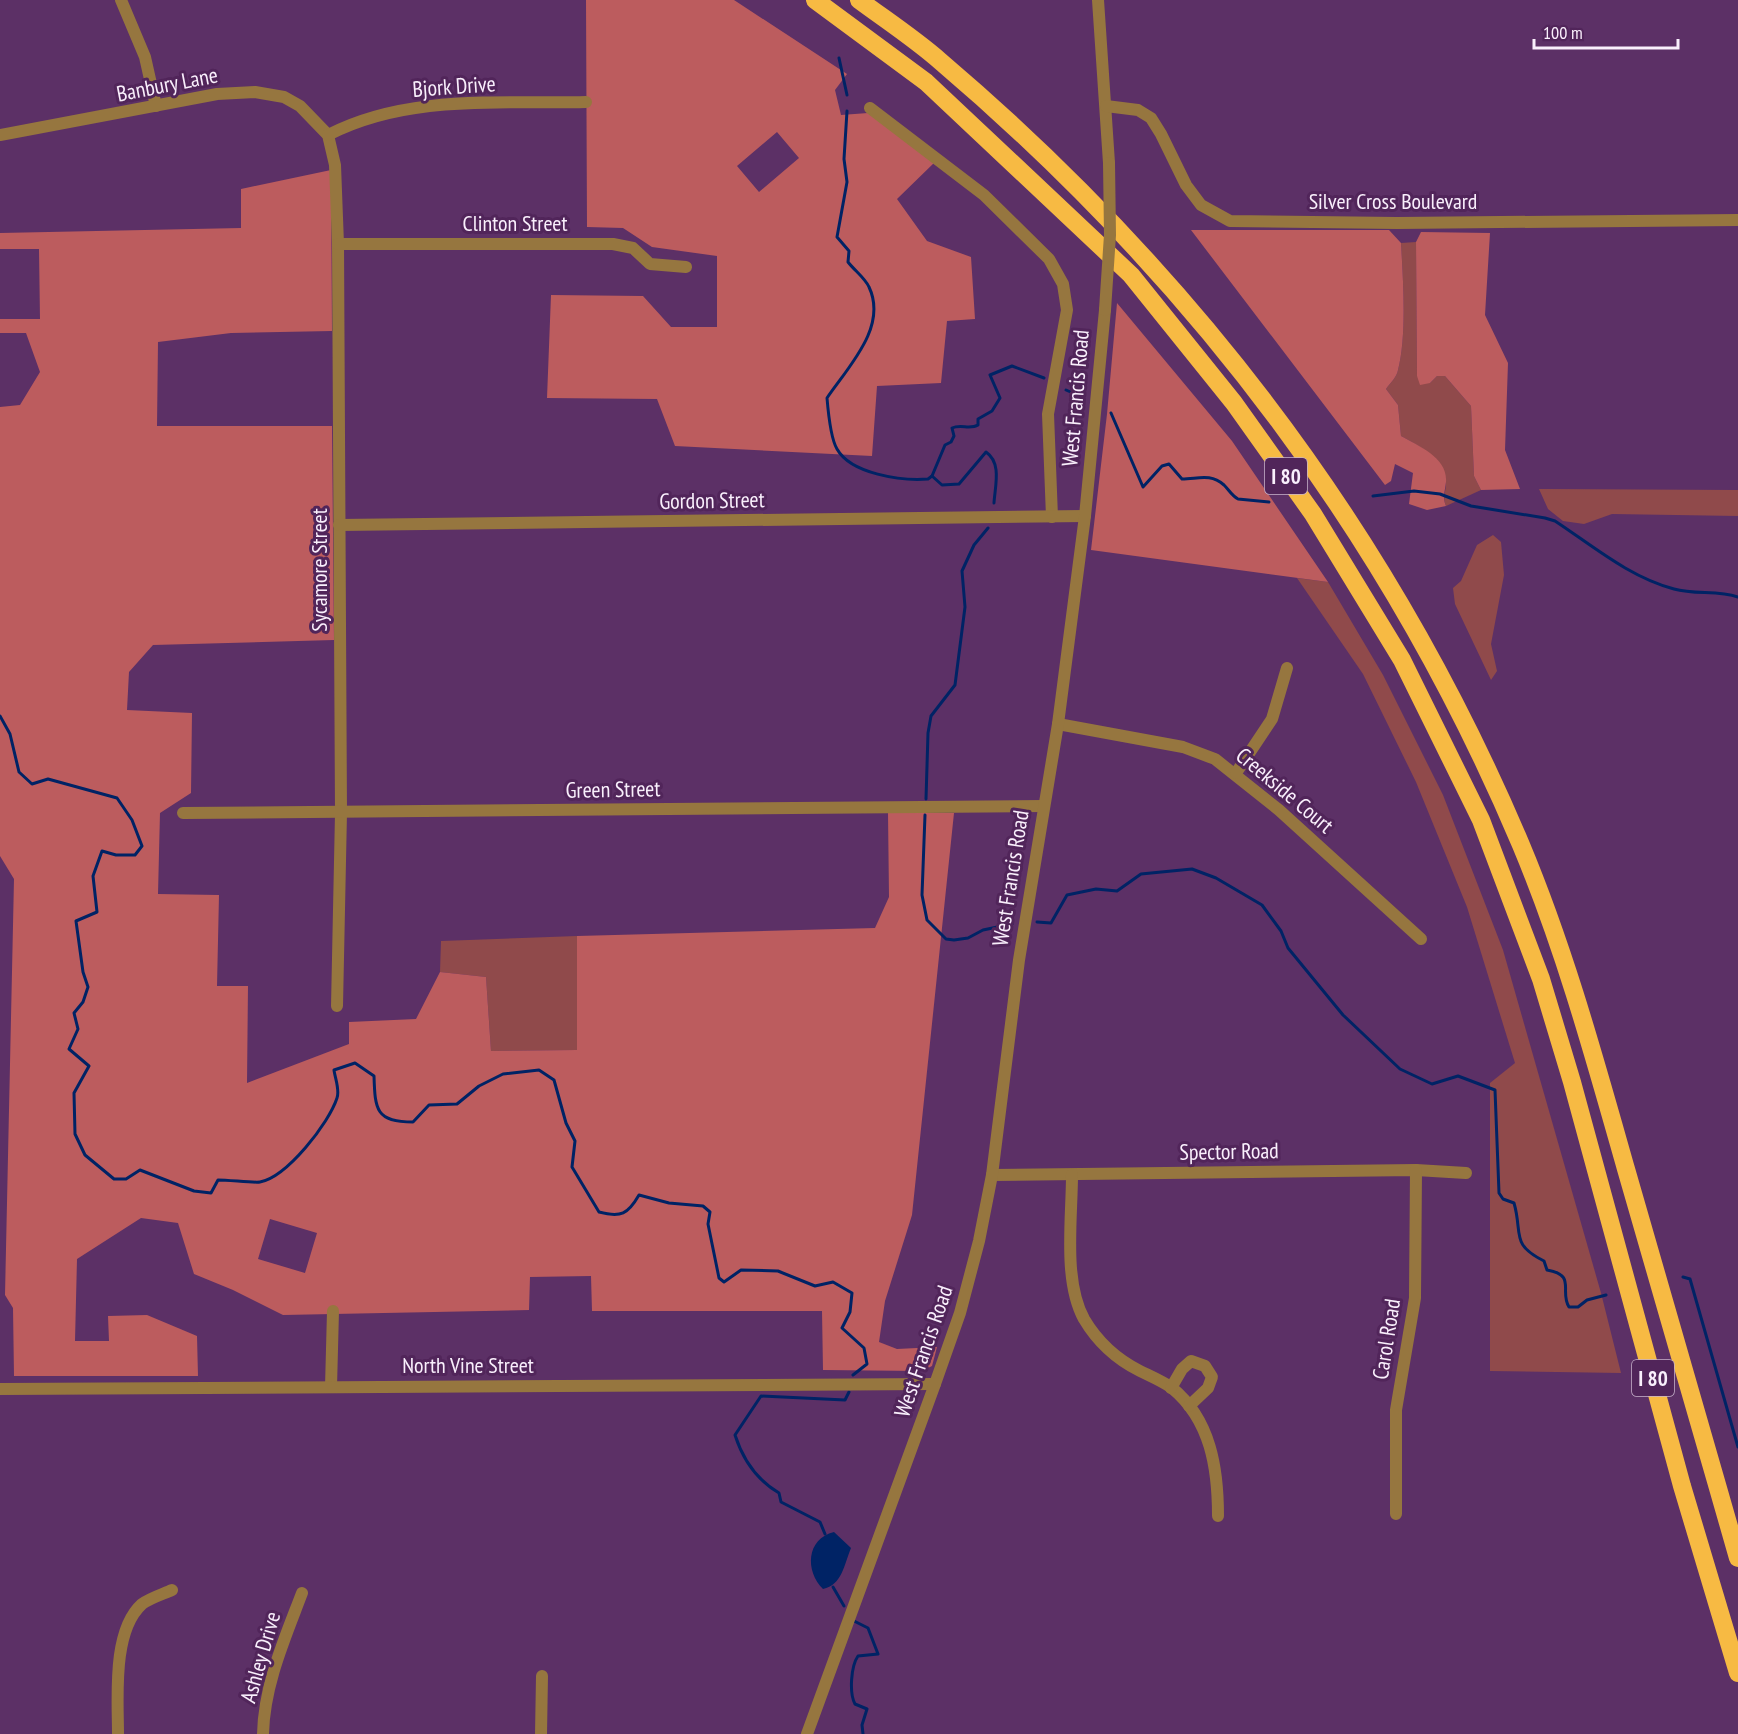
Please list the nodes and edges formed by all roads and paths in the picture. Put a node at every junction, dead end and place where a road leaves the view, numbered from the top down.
1 (121, 0) edge
2 (814, 0) edge
3 (859, 0) edge
4 (1098, 0) edge
5 (586, 102) dead end
6 (156, 106) junction
7 (1106, 106) junction
8 (870, 108) dead end
9 (0, 135) edge
10 (328, 135) junction
11 (1738, 219) edge
12 (338, 244) junction
13 (686, 267) dead end
14 (1085, 516) junction
15 (1052, 517) junction
16 (339, 525) junction
17 (1287, 668) dead end
18 (1058, 724) junction
19 (1236, 773) junction
20 (1043, 806) junction
21 (183, 813) dead end
22 (341, 813) junction
23 (1421, 939) dead end
24 (337, 1006) dead end
25 (1416, 1170) junction
26 (1466, 1173) dead end
27 (992, 1175) junction
28 (1072, 1175) junction
29 (333, 1311) dead end
30 (935, 1384) junction
31 (331, 1387) junction
32 (1171, 1388) junction
33 (0, 1389) edge
34 (1189, 1406) junction
35 (1396, 1514) dead end
36 (1218, 1516) dead end
37 (1738, 1558) edge
38 (172, 1590) dead end
39 (302, 1593) dead end
40 (1738, 1673) edge
41 (542, 1676) dead end
42 (118, 1734) edge
43 (263, 1734) edge
44 (541, 1734) edge
45 (807, 1734) edge

1 - 6 street
2 - 40 highway, I 80
3 - 37 highway, I 80
4 - 7 street, West Francis Road
5 - 10 street, Bjork Drive
6 - 9 street, Banbury Lane
6 - 10 street, Banbury Lane
7 - 11 street, Silver Cross Boulevard
7 - 14 street, West Francis Road, bridge
8 - 15 street, West Francis Road
10 - 12 street, Sycamore Street
12 - 13 street, Clinton Street
12 - 16 street, Sycamore Street
14 - 15 street, Gordon Street
14 - 18 street, West Francis Road
15 - 16 street, Gordon Street
16 - 22 street, Sycamore Street
17 - 19 street
18 - 19 street, Creekside Court
18 - 20 street, West Francis Road
19 - 23 street, Creekside Court
20 - 22 street, Green Street
20 - 27 street, West Francis Road
21 - 22 street, Green Street
22 - 24 street, Sycamore Street
25 - 26 street, Spector Road
25 - 28 street, Spector Road
25 - 35 street, Carol Road
27 - 28 street, Spector Road
27 - 30 street, West Francis Road
28 - 32 street
29 - 31 street
30 - 31 street, North Vine Street
30 - 45 street, West Francis Road
31 - 33 street, North Vine Street
32 - 34 street
32 - 34 street
34 - 36 street
38 - 42 street
39 - 43 street, Ashley Drive
41 - 44 street

